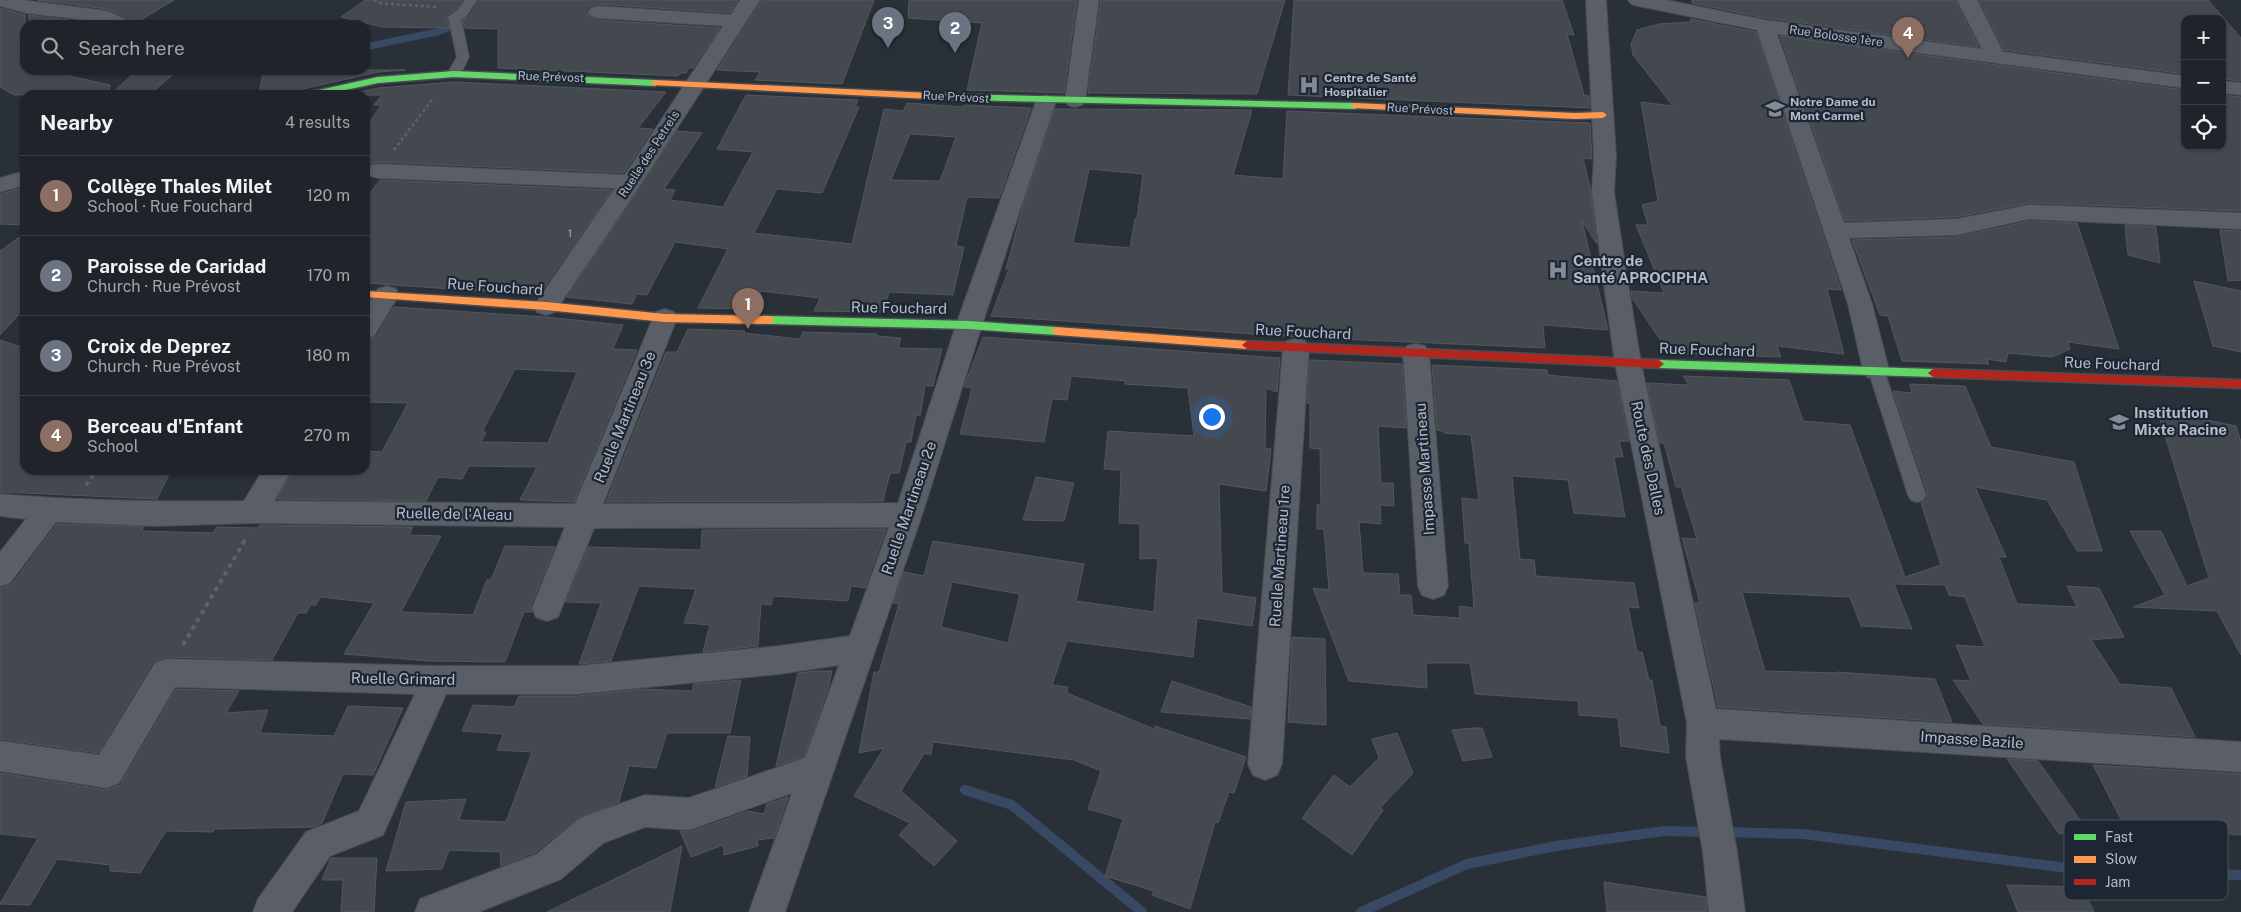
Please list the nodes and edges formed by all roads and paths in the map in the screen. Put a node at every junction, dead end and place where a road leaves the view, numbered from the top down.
1 (0, 0) edge
2 (374, 0) edge
3 (472, 0) edge
4 (750, 0) edge
5 (1089, 0) edge
6 (1596, 0) edge
7 (1638, 0) edge
8 (1967, 0) edge
9 (598, 12) dead end
10 (458, 15) junction
11 (113, 20) edge
12 (736, 21) junction
13 (1765, 26) junction
14 (1996, 57) junction
15 (454, 74) junction
16 (2181, 81) edge
17 (695, 83) junction
18 (2226, 87) edge
19 (2241, 89) edge
20 (333, 90) edge
21 (1046, 101) junction
22 (1075, 101) junction
23 (1603, 115) junction
24 (378, 171) joint
25 (20, 179) edge
26 (631, 182) junction
27 (0, 185) edge
28 (2241, 220) edge
29 (1835, 231) junction
30 (376, 294) edge
31 (546, 306) junction
32 (370, 314) edge
33 (665, 318) junction
34 (969, 325) junction
35 (1296, 348) junction
36 (1416, 353) junction
37 (1628, 363) junction
38 (1876, 370) junction
39 (2241, 384) edge
40 (276, 475) edge
41 (1917, 495) dead end
42 (0, 505) edge
43 (49, 510) junction
44 (257, 512) junction
45 (908, 515) junction
46 (584, 516) junction
47 (0, 574) edge
48 (1433, 586) dead end
49 (548, 608) dead end
50 (860, 648) junction
51 (166, 673) junction
52 (437, 680) junction
53 (1703, 723) junction
54 (0, 756) edge
55 (2241, 757) edge
56 (1265, 764) dead end
57 (817, 770) junction
58 (271, 912) edge
59 (433, 912) edge
60 (767, 912) edge
61 (1727, 912) edge

1 - 11 street
2 - 10 path
3 - 10 lane
4 - 12 street, Ruelle des Petrels
5 - 22 street
6 - 23 street, Route des Dalles
7 - 13 street, Rue Bolosse 1ère
8 - 14 street
9 - 12 street
10 - 15 lane
12 - 17 street, Ruelle des Petrels
13 - 14 street, Rue Bolosse 1ère
13 - 29 street
14 - 16 street, Rue Bolosse 1ère
15 - 17 street, Rue Prévost
15 - 20 street, Rue Prévost
15 - 24 path
17 - 21 street, Rue Prévost
17 - 26 street, Ruelle des Petrels
18 - 19 street
21 - 22 street, Rue Prévost
21 - 34 street, Ruelle Martineau 2e
22 - 23 street, Rue Prévost
23 - 37 street, Route des Dalles
24 - 26 street
25 - 27 street
26 - 31 street, Ruelle des Petrels
28 - 29 street
29 - 38 street
30 - 31 street, Rue Fouchard
30 - 32 street
31 - 33 street, Rue Fouchard
33 - 34 street, Rue Fouchard
33 - 46 street, Ruelle Martineau 3e
34 - 35 street, Rue Fouchard
34 - 45 street, Ruelle Martineau 2e
35 - 36 street, Rue Fouchard
35 - 56 street, Ruelle Martineau 1re
36 - 37 street, Rue Fouchard
36 - 48 street, Impasse Martineau
37 - 38 street, Rue Fouchard
37 - 53 street, Route des Dalles
38 - 39 street, Rue Fouchard
38 - 41 lane
40 - 44 street
42 - 43 street, Ruelle de l'Aleau
43 - 44 street, Ruelle de l'Aleau
43 - 47 street
44 - 46 street, Ruelle de l'Aleau
44 - 51 path
45 - 46 street, Ruelle de l'Aleau
45 - 50 street, Ruelle Martineau 2e
46 - 49 street, Ruelle Martineau 3e
50 - 52 street, Ruelle Grimard
50 - 57 street, Ruelle Martineau 2e
51 - 52 street, Ruelle Grimard
51 - 54 street
52 - 58 street
53 - 55 street, Impasse Bazile
53 - 61 street, Route des Dalles
57 - 59 street
57 - 60 street, Ruelle Martineau 2e

